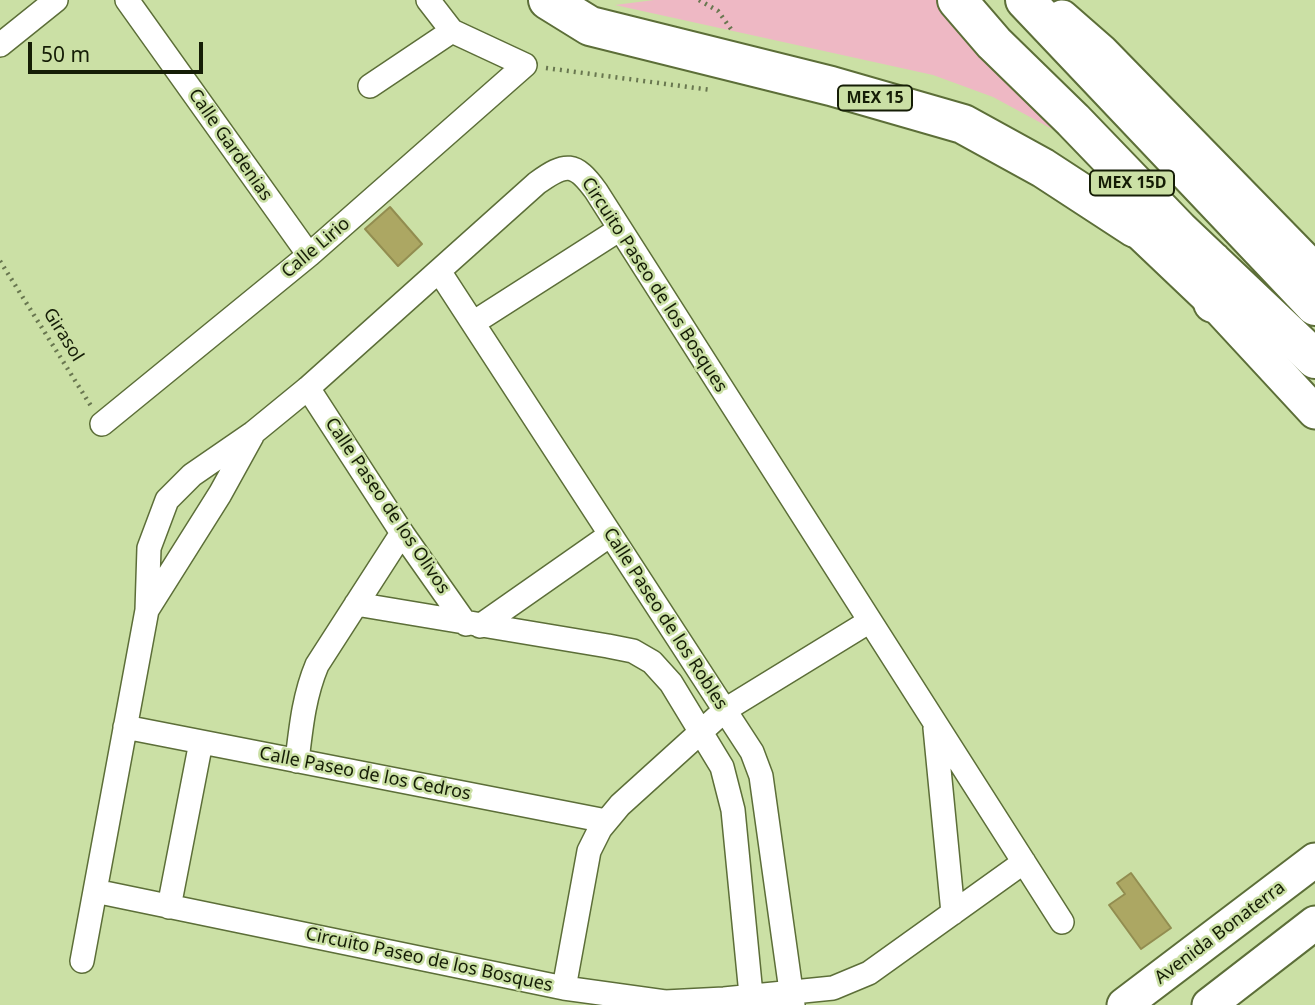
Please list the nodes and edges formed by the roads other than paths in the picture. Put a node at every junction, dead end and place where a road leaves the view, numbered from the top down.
1 (57, 0) edge
2 (127, 0) edge
3 (428, 0) edge
4 (548, 0) edge
5 (957, 0) edge
6 (1025, 0) edge
7 (1041, 0) edge
8 (452, 31) junction
9 (0, 45) edge
10 (370, 86) dead end
11 (1135, 228) junction
12 (620, 229) junction
13 (1179, 230) junction
14 (309, 255) junction
15 (1212, 261) junction
16 (1315, 270) edge
17 (439, 271) junction
18 (1213, 303) junction
19 (1315, 306) edge
20 (473, 323) junction
21 (1315, 359) edge
22 (309, 388) junction
23 (1315, 412) edge
24 (102, 424) road end
25 (253, 433) junction
26 (402, 533) junction
27 (611, 535) junction
28 (356, 604) junction
29 (147, 610) junction
30 (870, 621) junction
31 (473, 625) junction
32 (725, 710) junction
33 (935, 722) junction
34 (125, 727) junction
35 (702, 730) junction
36 (201, 742) junction
37 (297, 761) junction
38 (606, 821) junction
39 (1315, 860) edge
40 (1024, 863) junction
41 (95, 891) junction
42 (169, 907) junction
43 (953, 913) junction
44 (1062, 922) dead end
45 (1315, 923) edge
46 (82, 961) dead end
47 (564, 988) junction
48 (792, 999) edge
49 (752, 1001) edge
50 (1124, 1005) edge
51 (1209, 1005) edge

1 - 9 street
2 - 14 street, Calle Gardenias
3 - 8 street
4 - 11 highway, MEX 15
5 - 13 highway, MEX 15D
6 - 19 highway
7 - 16 main road
8 - 10 street
8 - 14 street, Calle Lirio
11 - 13 highway
11 - 18 main road, MEX 15
12 - 17 street, Circuito Paseo de los Bosques
12 - 20 street
12 - 30 street, Circuito Paseo de los Bosques
13 - 15 highway, MEX 15D
14 - 24 street, Calle Lirio
15 - 18 highway
15 - 21 highway, MEX 15D
17 - 20 street, Calle Paseo de los Robles
17 - 22 street, Circuito Paseo de los Bosques
18 - 23 main road, MEX 15
20 - 27 street, Calle Paseo de los Robles
22 - 25 street, Circuito Paseo de los Bosques
22 - 26 street, Calle Paseo de los Olivos
25 - 29 street, Circuito Paseo de los Bosques
25 - 29 street, Circuito Paseo de los Bosques
26 - 28 street
26 - 31 street, Calle Paseo de los Olivos
27 - 31 street
27 - 32 street, Calle Paseo de los Robles
28 - 31 street, Calle Paseo de los Robles
28 - 37 street
29 - 34 street, Circuito Paseo de los Bosques
30 - 32 street
30 - 33 street, Circuito Paseo de los Bosques
31 - 35 street, Calle Paseo de los Robles
32 - 35 street
32 - 48 street, Calle Paseo de los Robles
33 - 40 street, Circuito Paseo de los Bosques
33 - 43 street, Circuito Paseo de los Bosques
34 - 36 street, Calle Paseo de los Cedros
34 - 41 street, Circuito Paseo de los Bosques
35 - 38 street
35 - 49 street, Calle Paseo de los Robles
36 - 37 street, Calle Paseo de los Cedros
36 - 42 street
37 - 38 street, Calle Paseo de los Cedros
38 - 47 street
39 - 50 main road, Avenida Bonaterra
40 - 43 street, Circuito Paseo de los Bosques
40 - 44 street, Circuito Paseo de los Bosques
41 - 42 street, Circuito Paseo de los Bosques
41 - 46 street, Circuito Paseo de los Bosques
42 - 47 street, Circuito Paseo de los Bosques
43 - 48 street, Circuito Paseo de los Bosques
45 - 51 main road
47 - 49 street, Circuito Paseo de los Bosques
48 - 49 street, Circuito Paseo de los Bosques

